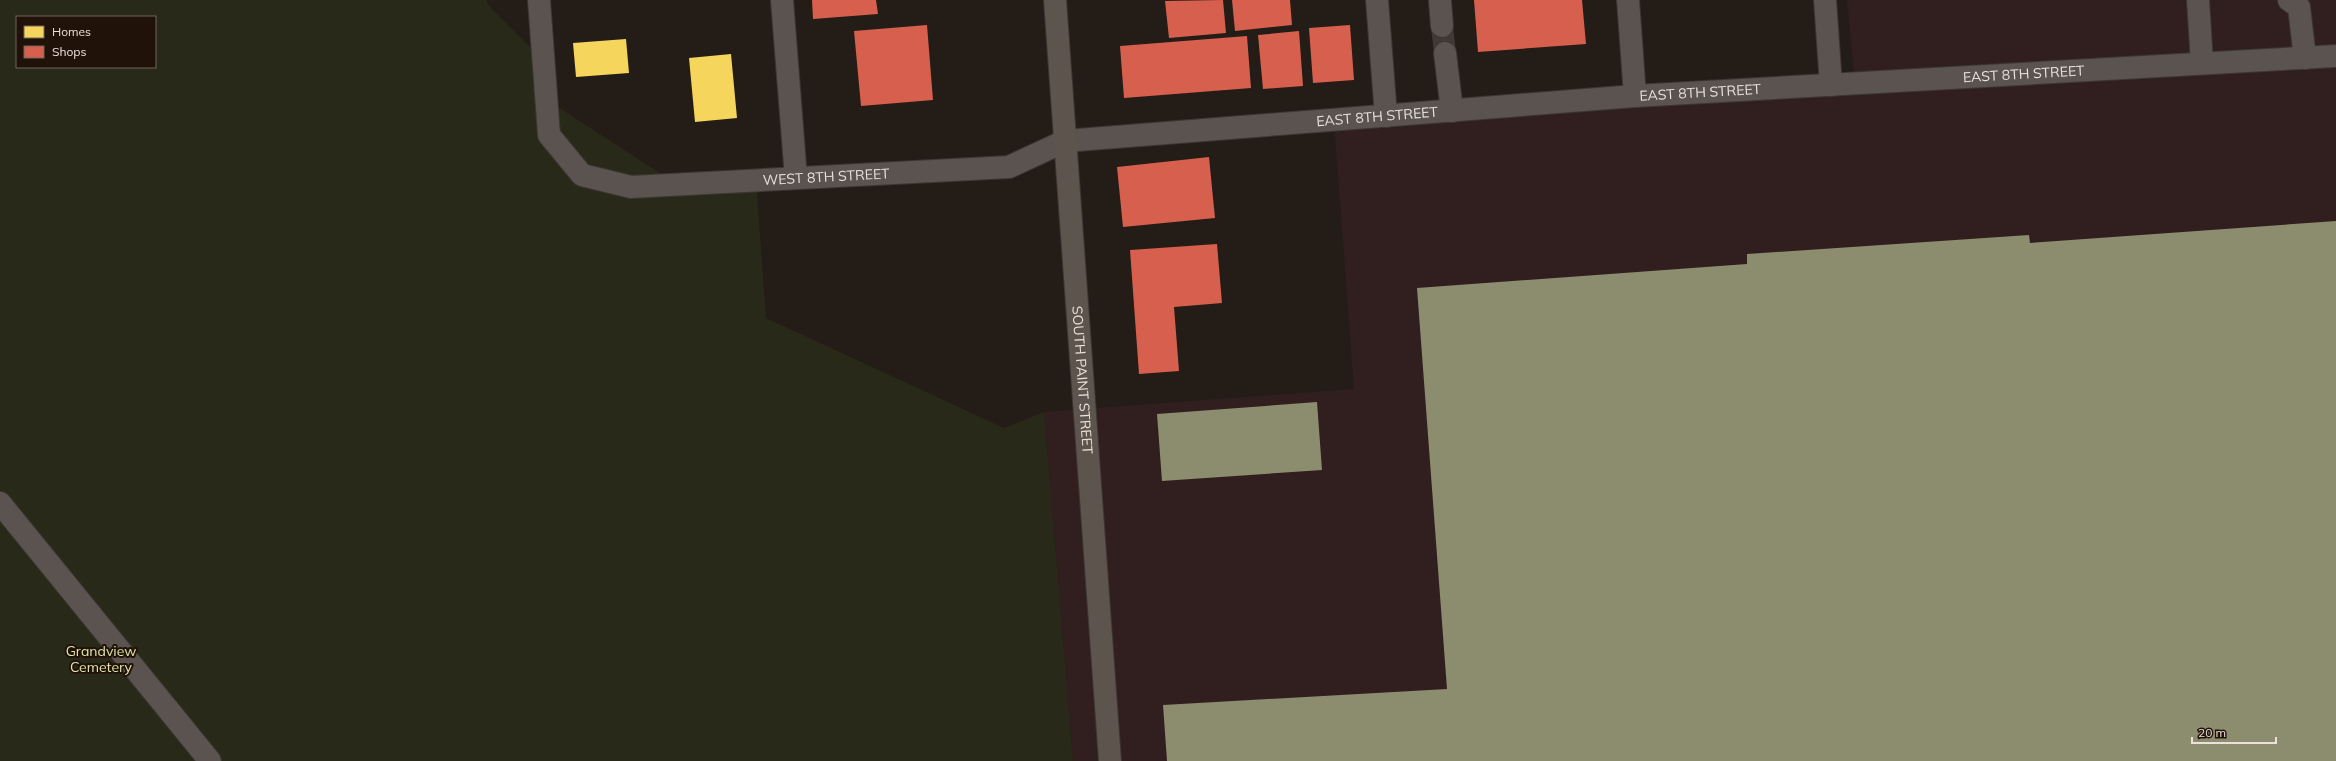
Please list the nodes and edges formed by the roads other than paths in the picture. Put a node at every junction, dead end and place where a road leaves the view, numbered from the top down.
1 (539, 0) edge
2 (782, 0) edge
3 (1055, 0) edge
4 (1377, 0) edge
5 (1628, 0) edge
6 (2198, 0) edge
7 (1440, 1) dead end
8 (1825, 2) edge
9 (2300, 2) edge
10 (1442, 26) tunnel mouth
11 (1445, 53) tunnel mouth
12 (2336, 56) edge
13 (2305, 58) junction
14 (2202, 63) junction
15 (1831, 85) junction
16 (1635, 96) junction
17 (1452, 111) junction
18 (1386, 116) junction
19 (1065, 141) junction
20 (796, 178) junction
21 (0, 503) edge
22 (210, 761) edge
23 (1110, 761) edge

1 - 20 street, WEST 8TH STREET
2 - 20 street
3 - 19 main road, SOUTH PAINT STREET
4 - 18 street
5 - 16 street
6 - 14 street
7 - 10 street
8 - 15 street
9 - 13 street
11 - 17 street
12 - 13 street, EAST 8TH STREET
13 - 14 street, EAST 8TH STREET
14 - 15 street, EAST 8TH STREET
15 - 16 street, EAST 8TH STREET
16 - 17 street, EAST 8TH STREET
17 - 18 street, EAST 8TH STREET
18 - 19 street, EAST 8TH STREET
19 - 20 street, WEST 8TH STREET
19 - 23 main road, SOUTH PAINT STREET
21 - 22 street

